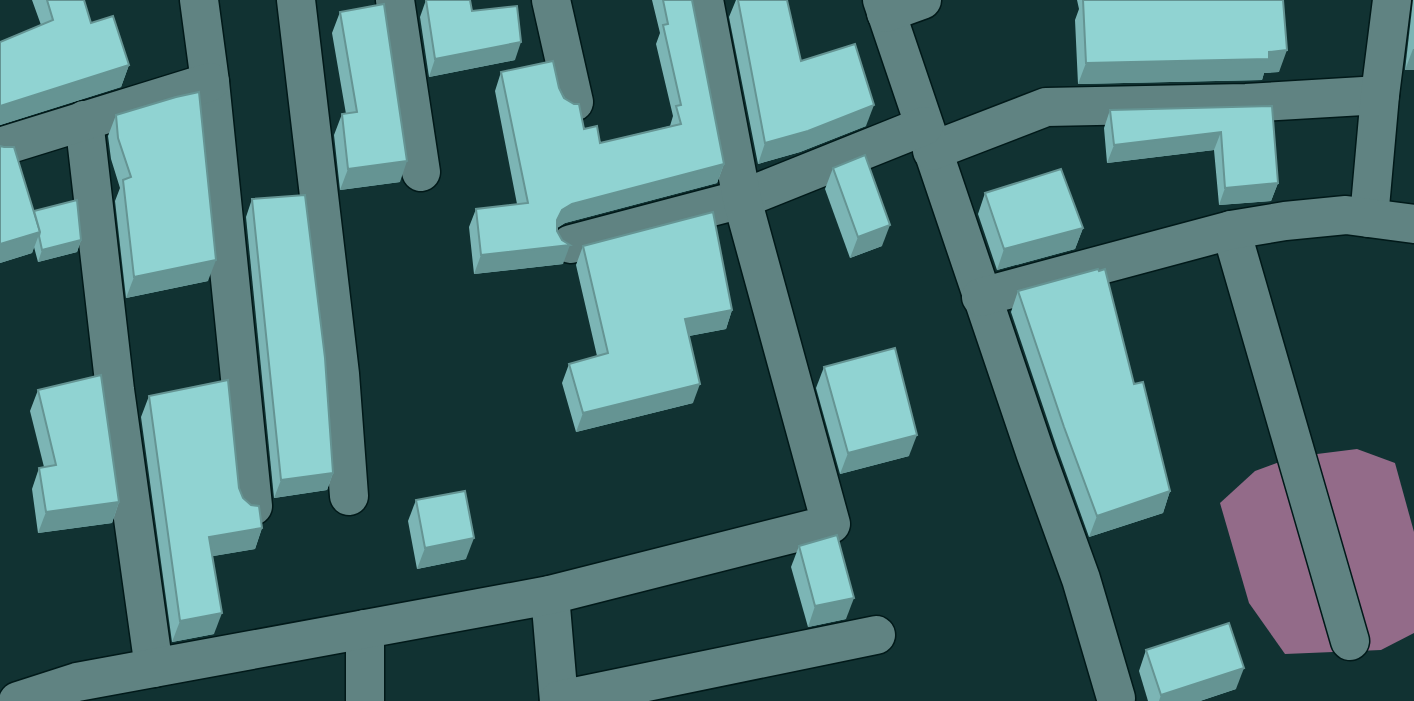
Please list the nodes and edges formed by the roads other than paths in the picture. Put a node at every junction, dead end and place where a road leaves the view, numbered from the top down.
1 (199, 0) edge
2 (296, 0) edge
3 (395, 0) edge
4 (551, 0) edge
5 (704, 0) edge
6 (922, 0) edge
7 (1392, 0) edge
8 (884, 7) edge
9 (210, 82) junction
10 (1380, 95) junction
11 (574, 102) edge
12 (84, 120) junction
13 (928, 138) junction
14 (0, 147) edge
15 (421, 172) dead end
16 (742, 199) junction
17 (1369, 218) junction
18 (1414, 223) edge
19 (1231, 230) junction
20 (570, 244) edge
21 (981, 297) junction
22 (349, 496) dead end
23 (253, 506) edge
24 (550, 595) junction
25 (365, 629) junction
26 (876, 635) dead end
27 (1350, 641) dead end
28 (155, 668) junction
29 (1116, 698) dead end
30 (559, 700) edge
31 (18, 701) edge
32 (365, 701) edge

1 - 9 street
2 - 22 street
3 - 15 street
4 - 11 street
5 - 16 street
6 - 8 street
7 - 10 street
8 - 13 street
9 - 12 street
9 - 23 street
10 - 13 street
10 - 17 street
12 - 14 street
12 - 28 street
13 - 16 street
13 - 21 street
16 - 20 street
16 - 24 street
17 - 18 street
17 - 19 street
19 - 21 street
19 - 27 street
21 - 29 street
24 - 25 street
24 - 30 street
25 - 28 street
25 - 32 street
26 - 30 street
28 - 31 street

